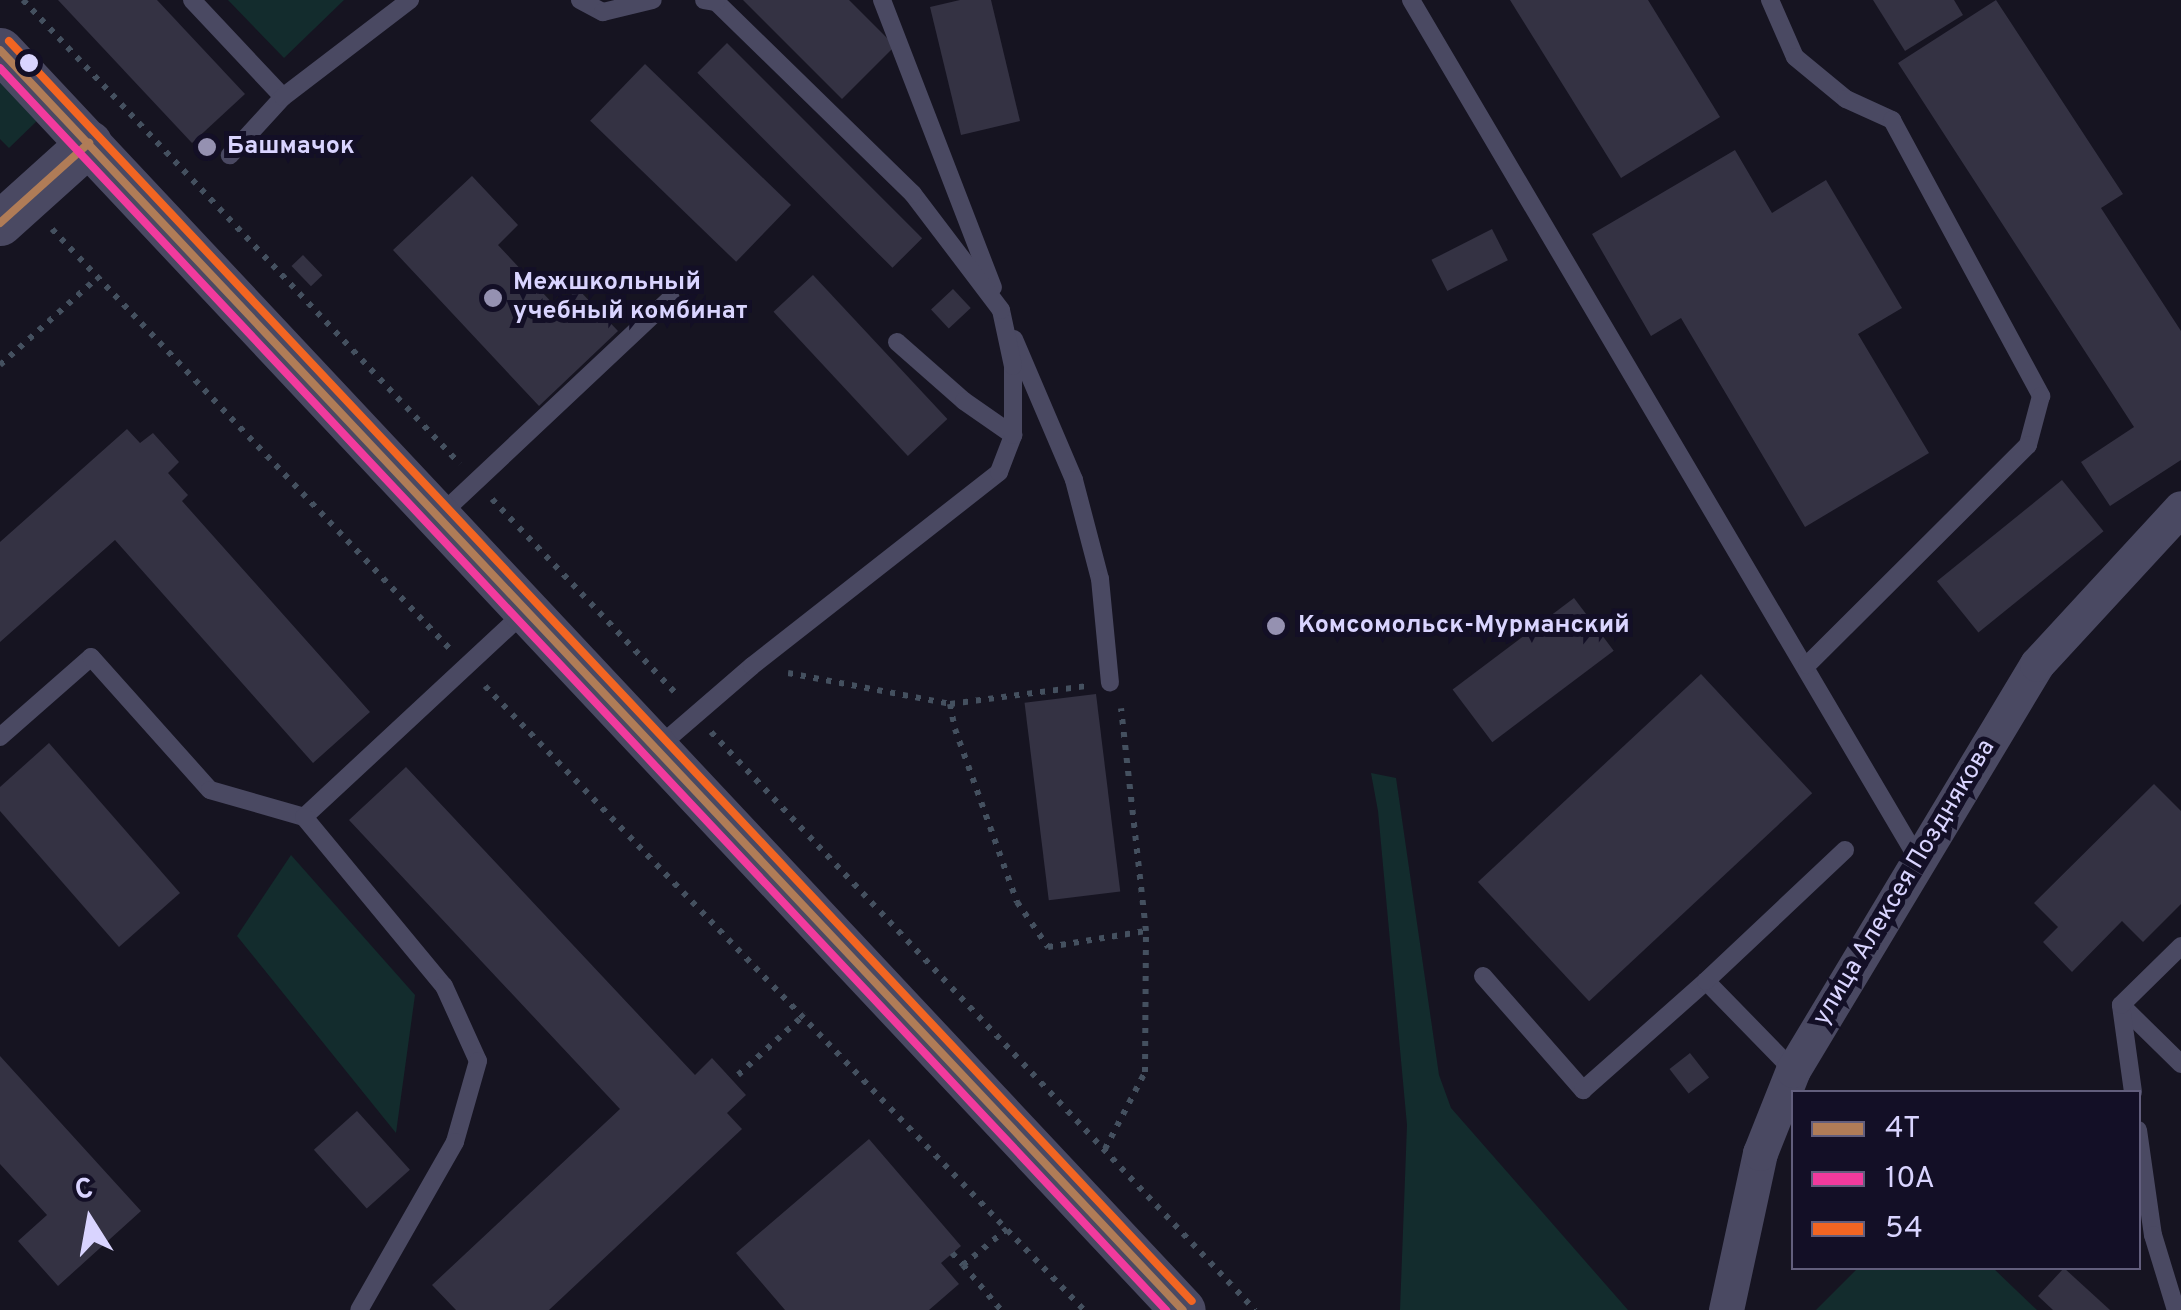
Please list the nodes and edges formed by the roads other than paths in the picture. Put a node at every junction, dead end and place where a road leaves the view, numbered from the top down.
1 (192, 0) edge
2 (410, 0) edge
3 (580, 0) edge
4 (653, 0) edge
5 (704, 0) edge
6 (882, 0) edge
7 (1411, 0) edge
8 (1770, 0) edge
9 (0, 50) edge
10 (283, 97) junction
11 (89, 144) junction
12 (230, 155) road end
13 (13, 211) edge
14 (671, 298) dead end
15 (1001, 310) junction
16 (897, 342) dead end
17 (1013, 435) junction
18 (2181, 508) edge
19 (438, 516) junction
20 (526, 612) junction
21 (1807, 665) junction
22 (1110, 683) road end
23 (0, 737) edge
24 (656, 749) junction
25 (304, 816) junction
26 (1845, 850) dead end
27 (1919, 861) junction
28 (2181, 946) edge
29 (1483, 976) dead end
30 (1706, 981) junction
31 (2120, 1006) junction
32 (2181, 1064) edge
33 (1792, 1070) junction
34 (2133, 1090) edge
35 (2141, 1150) edge
36 (1161, 1302) edge
37 (359, 1310) edge
38 (1726, 1310) edge
39 (2176, 1310) edge

1 - 10 lane
2 - 10 lane
3 - 4 lane
5 - 15 lane
6 - 15 lane
7 - 21 lane
8 - 21 lane
9 - 11 street
10 - 12 lane
11 - 13 street
11 - 19 street
14 - 19 lane
15 - 17 lane
15 - 22 lane
16 - 17 lane
17 - 24 lane
18 - 27 street, улица Алексея Позднякова
19 - 20 street
20 - 24 street
20 - 25 lane
21 - 27 lane
23 - 25 lane
24 - 36 street
25 - 37 lane
26 - 30 lane
27 - 33 street, улица Алексея Позднякова
28 - 31 lane
29 - 30 lane
30 - 33 lane
31 - 32 lane
31 - 34 lane
33 - 38 street, улица Алексея Позднякова
35 - 39 lane

